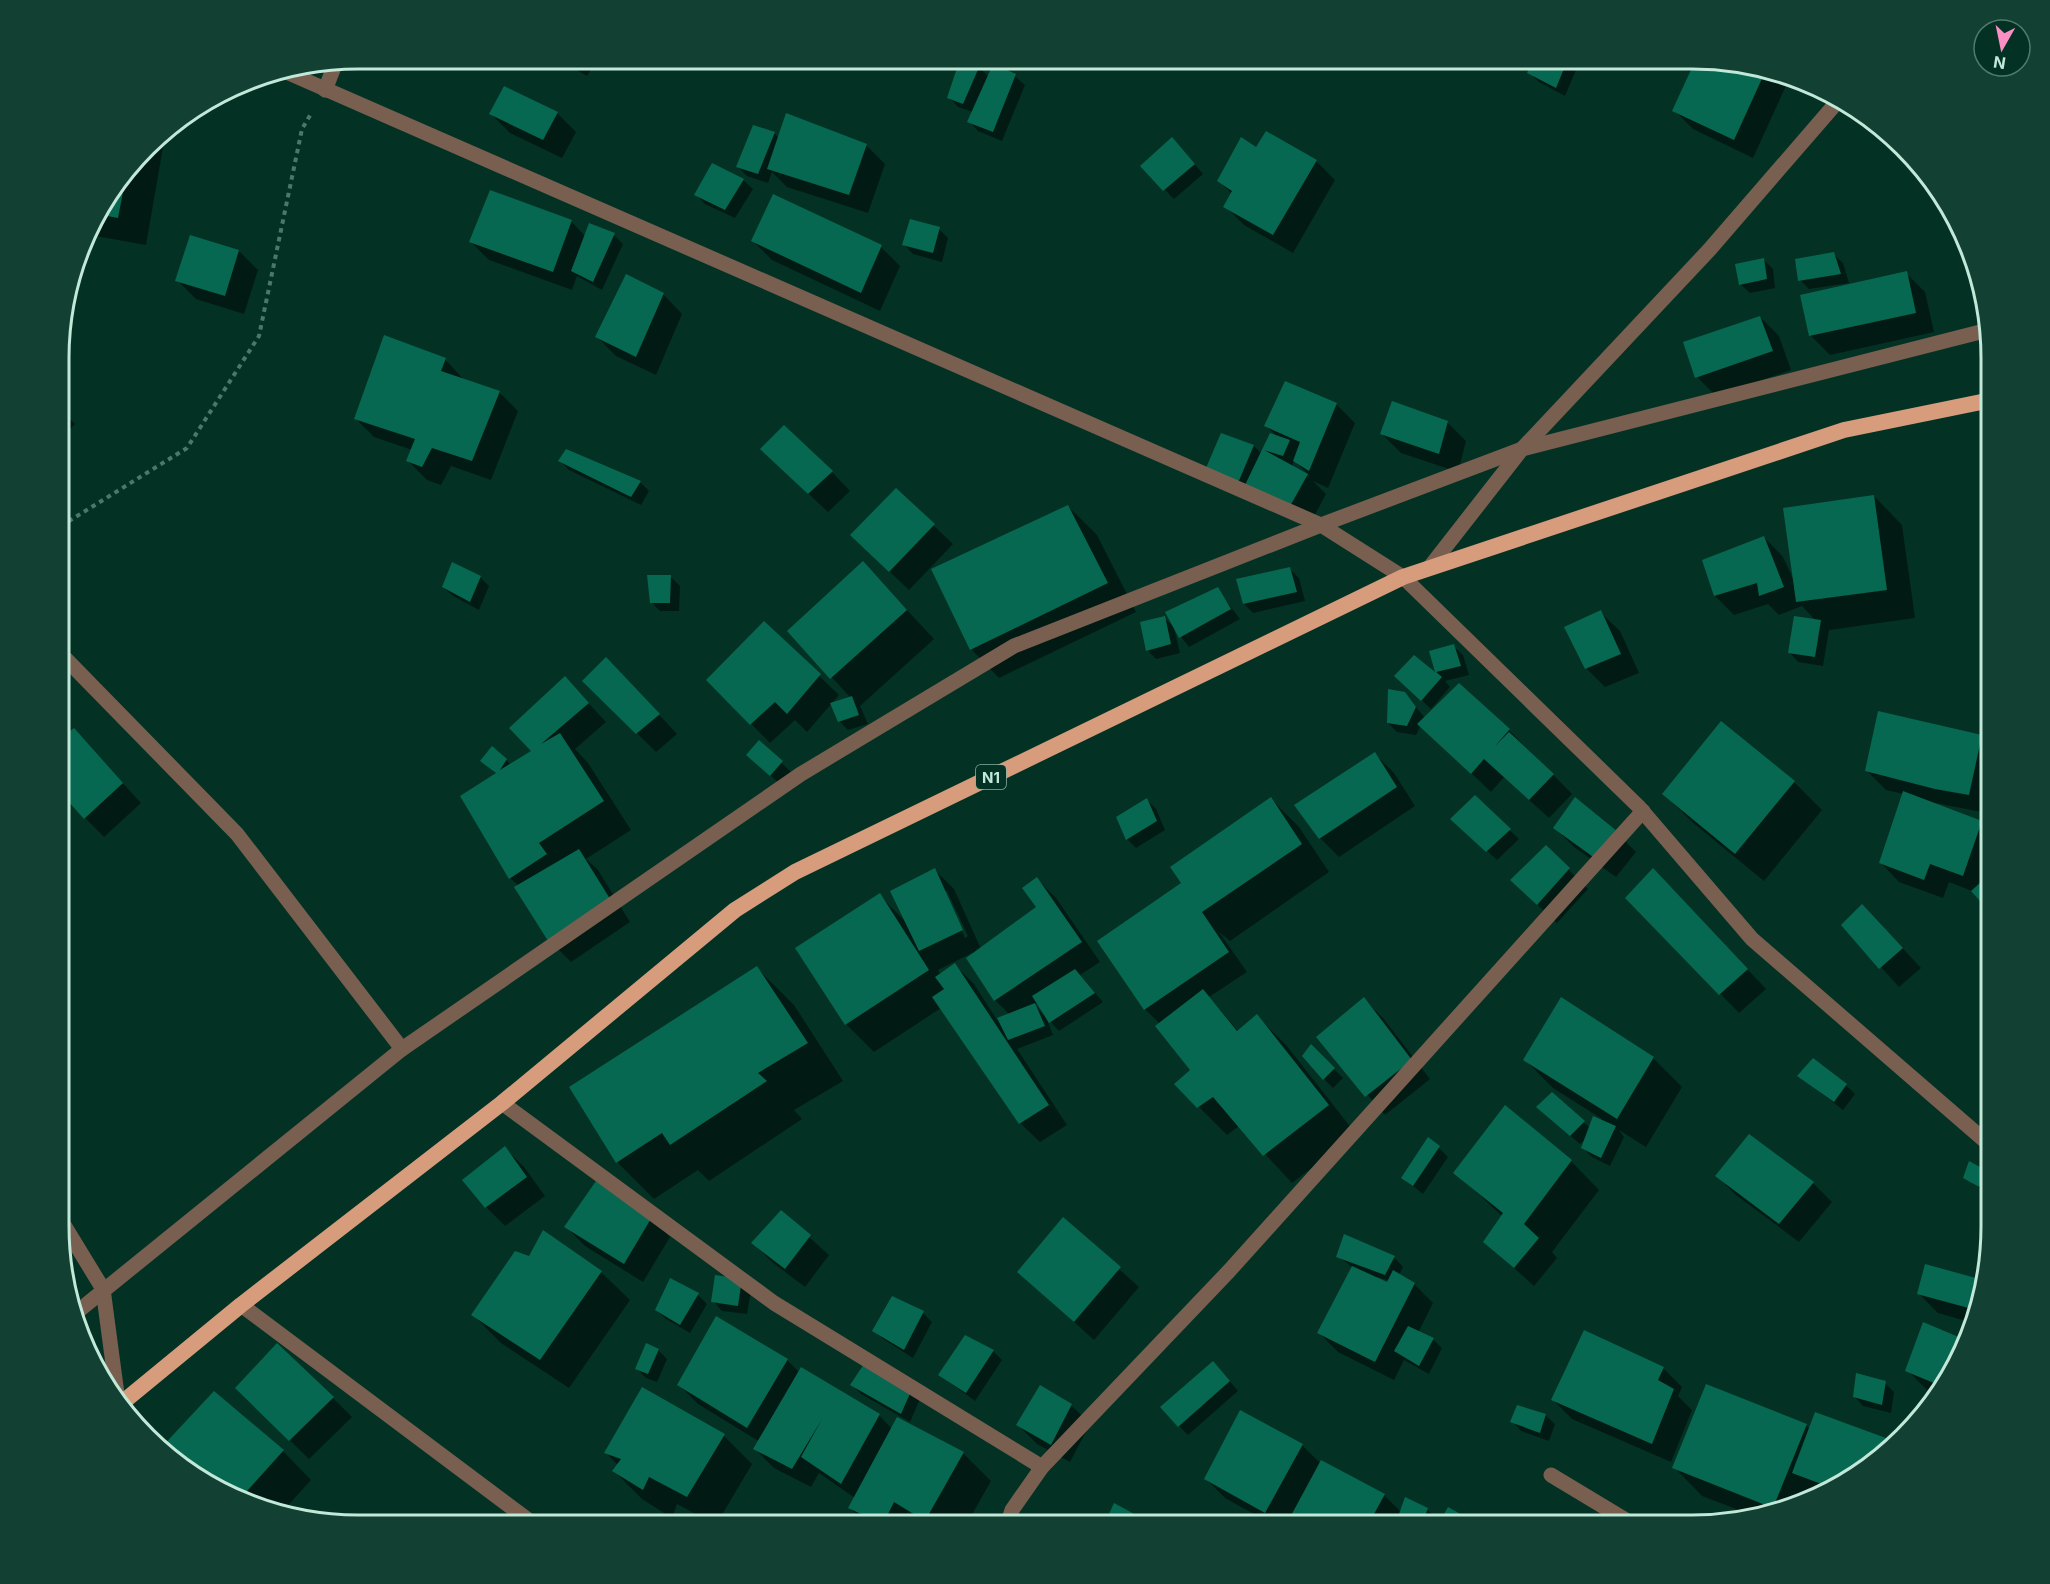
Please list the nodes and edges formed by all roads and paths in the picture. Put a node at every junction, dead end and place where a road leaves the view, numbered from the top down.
1 (333, 70) edge
2 (296, 76) edge
3 (325, 90) junction
4 (1833, 106) edge
5 (1980, 332) edge
6 (1981, 402) edge
7 (1522, 449) junction
8 (69, 521) edge
9 (1321, 525) junction
10 (1429, 568) junction
11 (1403, 577) junction
12 (69, 662) edge
13 (1643, 811) junction
14 (402, 1049) junction
15 (502, 1103) junction
16 (1981, 1137) edge
17 (69, 1234) edge
18 (103, 1289) junction
19 (241, 1305) junction
20 (81, 1308) edge
21 (115, 1382) edge
22 (127, 1399) edge
23 (1042, 1467) junction
24 (1551, 1475) dead end
25 (522, 1515) edge
26 (1010, 1515) edge
27 (1616, 1515) edge

1 - 3 street
2 - 3 street
3 - 8 path
3 - 9 street
4 - 7 street
5 - 7 street
6 - 10 highway, N1
7 - 9 street
7 - 10 street
9 - 11 street
9 - 14 street
10 - 11 highway, N1
11 - 13 street
11 - 15 highway, N1
12 - 14 street
13 - 16 street
13 - 23 street
14 - 18 street
15 - 19 highway, N1
15 - 23 street
17 - 18 street
18 - 20 street
18 - 21 street
19 - 22 highway, N1
19 - 25 street
23 - 26 street
24 - 27 street

